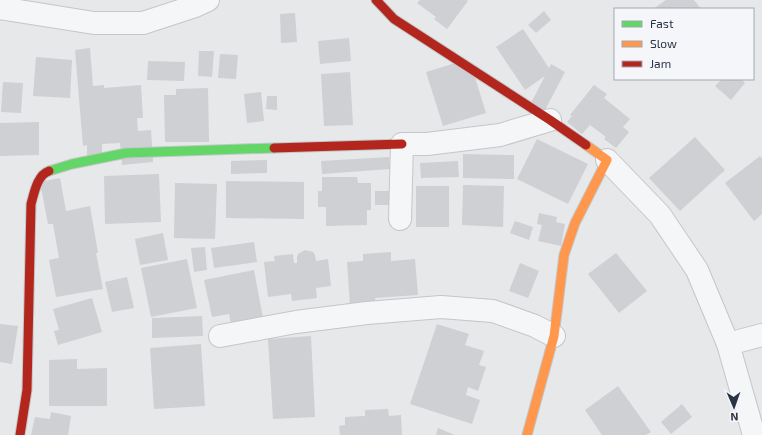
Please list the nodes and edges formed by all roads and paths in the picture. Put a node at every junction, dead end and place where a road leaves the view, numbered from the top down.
1 (208, 0) edge
2 (376, 0) edge
3 (0, 8) edge
4 (550, 120) junction
5 (402, 144) junction
6 (607, 160) junction
7 (400, 219) dead end
8 (762, 335) edge
9 (220, 336) dead end
10 (554, 336) junction
11 (728, 344) junction
12 (20, 435) edge
13 (527, 435) edge
14 (754, 435) edge

1 - 3 street
2 - 4 street
4 - 5 street
4 - 6 street
5 - 7 street
5 - 12 street
6 - 10 street
6 - 11 street
8 - 11 street
9 - 10 street
10 - 13 street
11 - 14 street

